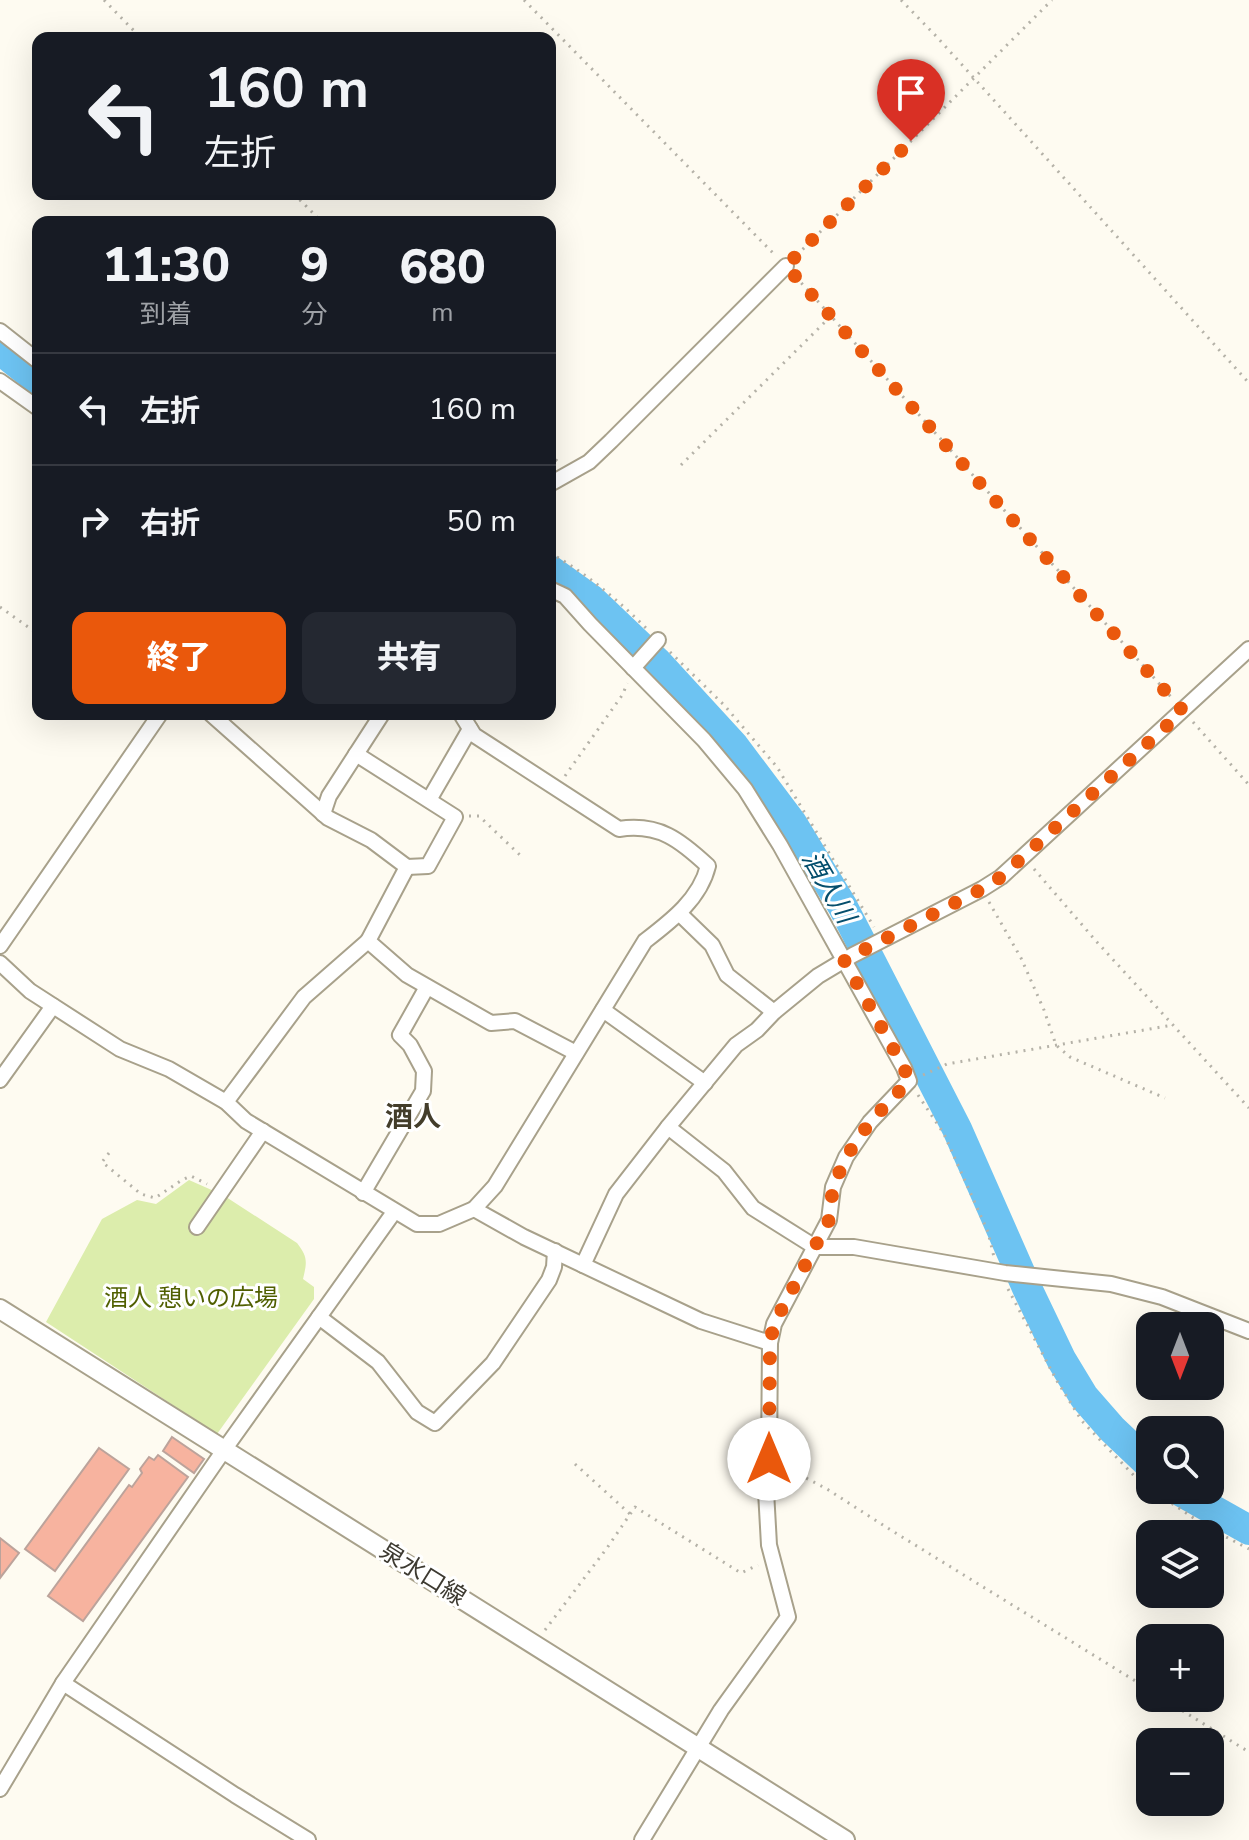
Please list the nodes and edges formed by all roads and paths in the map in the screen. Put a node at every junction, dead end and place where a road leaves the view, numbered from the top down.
1 (104, 0) edge
2 (524, 0) edge
3 (901, 0) edge
4 (1052, 0) edge
5 (135, 32) edge
6 (556, 32) edge
7 (556, 32) edge
8 (974, 78) junction
9 (300, 200) edge
10 (316, 216) edge
11 (786, 266) junction
12 (831, 316) junction
13 (0, 331) edge
14 (32, 356) edge
15 (0, 381) edge
16 (1249, 383) edge
17 (32, 404) edge
18 (681, 465) dead end
19 (556, 481) edge
20 (556, 556) edge
21 (556, 592) edge
22 (0, 607) edge
23 (32, 630) edge
24 (658, 640) junction
25 (1249, 649) edge
26 (633, 668) junction
27 (1183, 711) junction
28 (156, 720) edge
29 (218, 720) edge
30 (378, 720) edge
31 (465, 720) edge
32 (470, 729) junction
33 (356, 754) junction
34 (1249, 785) edge
35 (556, 788) junction
36 (429, 800) junction
37 (323, 814) junction
38 (455, 817) junction
39 (521, 856) dead end
40 (1023, 857) junction
41 (407, 867) junction
42 (982, 889) junction
43 (680, 914) junction
44 (882, 940) junction
45 (368, 941) junction
46 (0, 946) edge
47 (844, 960) junction
48 (0, 963) edge
49 (427, 987) junction
50 (53, 1006) junction
51 (603, 1010) junction
52 (774, 1012) junction
53 (1173, 1025) junction
54 (1056, 1045) junction
55 (576, 1053) junction
56 (0, 1080) edge
57 (909, 1081) junction
58 (705, 1083) junction
59 (1165, 1098) dead end
60 (226, 1102) junction
61 (1249, 1108) edge
62 (668, 1127) junction
63 (263, 1131) junction
64 (109, 1153) dead end
65 (222, 1191) junction
66 (363, 1193) junction
67 (474, 1209) junction
68 (394, 1212) junction
69 (197, 1227) dead end
70 (815, 1247) junction
71 (555, 1251) junction
72 (583, 1265) junction
73 (998, 1272) junction
74 (0, 1309) edge
75 (319, 1317) junction
76 (1249, 1331) edge
77 (770, 1343) junction
78 (224, 1450) junction
79 (769, 1459) junction
80 (575, 1464) dead end
81 (1136, 1478) edge
82 (1173, 1504) edge
83 (630, 1514) junction
84 (1249, 1549) edge
85 (773, 1559) junction
86 (534, 1644) junction
87 (1136, 1681) edge
88 (63, 1683) junction
89 (1185, 1712) edge
90 (700, 1748) junction
91 (1249, 1752) edge
92 (0, 1789) edge
93 (839, 1838) edge
94 (308, 1840) edge
95 (642, 1840) edge

1 - 5 path
2 - 7 path
3 - 8 path
4 - 8 path
6 - 11 path
8 - 11 path
8 - 16 path
9 - 10 path
11 - 12 path
11 - 19 street
12 - 18 path
12 - 27 path
13 - 14 street
15 - 17 street
20 - 24 path
21 - 26 street
22 - 23 path
24 - 26 street
24 - 44 path
25 - 27 street
26 - 35 path
26 - 47 street
27 - 34 path
27 - 40 street
28 - 46 street
29 - 37 street
30 - 33 street
31 - 32 street
32 - 35 street
32 - 36 street
33 - 36 street
33 - 37 street
35 - 43 street
36 - 38 street
37 - 41 street
38 - 39 path
38 - 41 street
40 - 42 street
40 - 53 path
41 - 45 street
42 - 44 street
42 - 54 path
43 - 51 street
43 - 52 street
44 - 47 street
45 - 49 street
45 - 60 street
47 - 52 street
47 - 57 street
48 - 50 street
49 - 55 street
49 - 66 street
50 - 56 street
50 - 60 street
51 - 55 street
51 - 58 street
52 - 58 street
53 - 54 path
53 - 61 path
54 - 57 path
54 - 59 path
55 - 67 street
57 - 70 street
57 - 73 path
58 - 62 street
60 - 63 street
62 - 70 street
62 - 72 street
63 - 65 street
63 - 66 street
64 - 65 path
65 - 69 street
66 - 68 street
67 - 68 street
67 - 71 street
68 - 75 street
70 - 73 street
70 - 77 street
71 - 72 street
71 - 75 street
72 - 77 street
73 - 76 street
73 - 81 path
74 - 78 main road, 泉水口線
75 - 78 street
77 - 79 street
78 - 86 main road, 泉水口線
78 - 88 street
79 - 85 street
79 - 87 path
80 - 83 path
82 - 84 path
83 - 85 path
83 - 86 path
85 - 90 street
86 - 90 main road, 泉水口線
88 - 92 street
88 - 94 street
89 - 91 path
90 - 93 main road, 泉水口線
90 - 95 street

